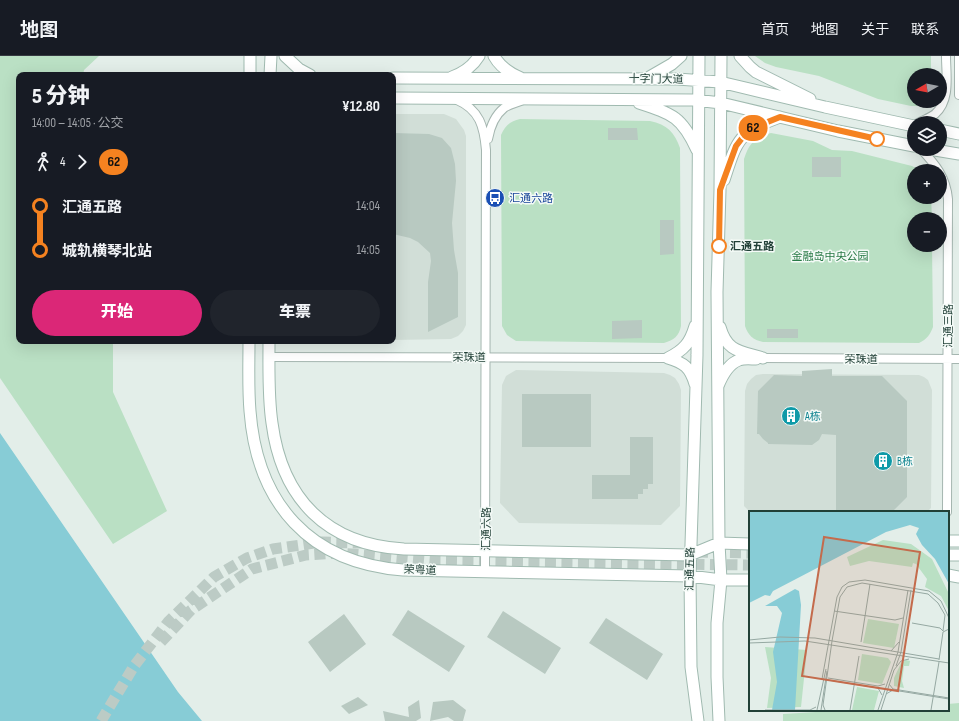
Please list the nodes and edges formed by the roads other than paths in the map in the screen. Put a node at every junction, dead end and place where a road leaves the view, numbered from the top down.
1 (250, 56) edge
2 (271, 56) edge
3 (284, 56) edge
4 (479, 56) edge
5 (494, 56) edge
6 (680, 56) edge
7 (699, 56) edge
8 (721, 56) edge
9 (740, 56) edge
10 (946, 56) edge
11 (959, 56) edge
12 (250, 72) edge
13 (270, 72) edge
14 (305, 72) edge
15 (396, 78) edge
16 (449, 78) junction
17 (523, 78) junction
18 (646, 79) junction
19 (699, 80) junction
20 (720, 82) junction
21 (959, 96) edge
22 (396, 98) edge
23 (454, 99) junction
24 (526, 99) junction
25 (629, 100) junction
26 (699, 101) junction
27 (721, 103) junction
28 (825, 107) junction
29 (931, 116) edge
30 (780, 117) junction
31 (907, 123) edge
32 (947, 131) edge
33 (959, 134) edge
34 (907, 145) edge
35 (486, 150) junction
36 (947, 152) edge
37 (699, 154) junction
38 (959, 154) edge
39 (928, 156) edge
40 (720, 190) junction
41 (698, 316) junction
42 (718, 321) junction
43 (249, 344) edge
44 (269, 344) edge
45 (269, 356) junction
46 (486, 357) junction
47 (668, 358) junction
48 (763, 358) junction
49 (948, 359) junction
50 (959, 359) edge
51 (718, 387) junction
52 (696, 388) junction
53 (947, 511) edge
54 (719, 543) junction
55 (749, 544) edge
56 (486, 551) junction
57 (690, 556) junction
58 (486, 572) junction
59 (690, 576) junction
60 (949, 576) edge
61 (959, 577) edge
62 (721, 580) junction
63 (749, 580) edge
64 (698, 721) edge
65 (719, 721) edge

1 - 12 street
2 - 13 street
3 - 14 street
4 - 16 street
5 - 17 street
6 - 18 street
7 - 19 street, 汇通五路
8 - 20 street
9 - 28 street
10 - 29 street
11 - 21 street
15 - 16 street, 十字门大道
16 - 17 street, 十字门大道
17 - 18 street, 十字门大道
18 - 19 street, 十字门大道
19 - 20 street, 十字门大道
19 - 26 street, 汇通五路
20 - 27 street
20 - 28 street, 十字门大道
22 - 23 street, 十字门大道
23 - 24 street, 十字门大道
23 - 35 street, 汇通六路
24 - 25 street, 十字门大道
24 - 35 street, 汇通六路
25 - 26 street, 十字门大道
25 - 37 street
26 - 27 street, 十字门大道
26 - 37 street, 汇通五路
27 - 30 street, 十字门大道
27 - 40 street
28 - 31 street, 十字门大道
30 - 34 street, 十字门大道
30 - 40 street
32 - 33 street
35 - 46 street, 汇通六路
36 - 38 street
37 - 41 street, 汇通五路
39 - 49 street, 汇通三路
40 - 42 street
41 - 47 street
41 - 52 street, 汇通五路
42 - 48 street
42 - 51 street
43 - 58 street, 荣粤道
44 - 45 street, 荣粤道
45 - 46 street, 荣珠道
45 - 56 street, 荣粤道
46 - 47 street, 荣珠道
46 - 56 street, 汇通六路
47 - 52 street
48 - 49 street, 荣珠道
48 - 51 street
49 - 50 street, 荣珠道
49 - 53 street, 汇通三路
51 - 54 street
52 - 57 street, 汇通五路
54 - 55 street, 荣粤道
54 - 57 street, 荣粤道
54 - 62 street
56 - 57 street, 荣粤道
56 - 58 street, 汇通六路
57 - 59 street, 汇通五路
58 - 59 street, 荣粤道
59 - 62 street, 荣粤道
59 - 64 street, 汇通五路
60 - 61 street
62 - 63 street, 荣粤道
62 - 65 street

